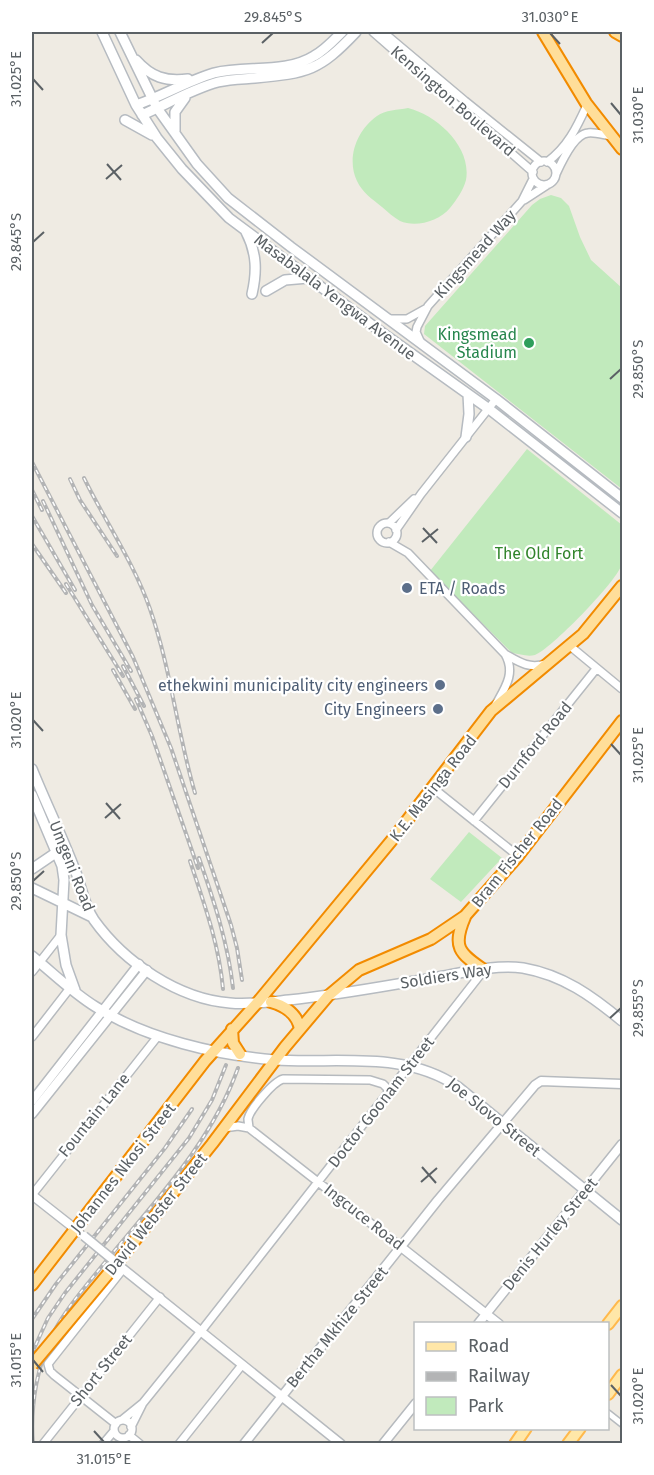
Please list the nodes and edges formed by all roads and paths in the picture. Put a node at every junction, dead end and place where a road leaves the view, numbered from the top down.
1 (102, 32) edge
2 (120, 32) edge
3 (342, 32) edge
4 (356, 32) edge
5 (373, 32) edge
6 (383, 32) edge
7 (543, 32) edge
8 (615, 32) edge
9 (622, 36) edge
10 (131, 54) junction
11 (204, 81) junction
12 (155, 104) junction
13 (136, 105) junction
14 (587, 105) junction
15 (142, 115) junction
16 (125, 120) dead end
17 (175, 134) junction
18 (612, 136) junction
19 (157, 138) junction
20 (622, 148) edge
21 (544, 162) junction
22 (556, 174) junction
23 (533, 175) junction
24 (547, 185) junction
25 (522, 201) junction
26 (245, 229) junction
27 (308, 278) junction
28 (266, 291) dead end
29 (252, 294) dead end
30 (428, 306) junction
31 (388, 320) junction
32 (421, 344) junction
33 (468, 394) junction
34 (496, 399) junction
35 (489, 409) junction
36 (466, 438) junction
37 (421, 494) junction
38 (622, 498) edge
39 (622, 513) edge
40 (389, 523) junction
41 (397, 532) junction
42 (389, 542) junction
43 (408, 554) junction
44 (622, 586) edge
45 (570, 646) junction
46 (505, 654) junction
47 (548, 664) junction
48 (596, 669) junction
49 (622, 689) edge
50 (491, 711) junction
51 (622, 721) edge
52 (32, 769) edge
53 (433, 788) junction
54 (32, 795) edge
55 (474, 821) junction
56 (57, 852) junction
57 (518, 856) junction
58 (32, 869) edge
59 (32, 888) edge
60 (63, 901) junction
61 (465, 916) junction
62 (92, 917) junction
63 (61, 935) junction
64 (35, 959) edge
65 (143, 967) junction
66 (484, 970) junction
67 (32, 972) edge
68 (73, 990) junction
69 (328, 996) junction
70 (271, 1002) junction
71 (257, 1003) junction
72 (107, 1013) junction
73 (622, 1021) edge
74 (232, 1029) junction
75 (300, 1029) junction
76 (158, 1036) junction
77 (32, 1037) edge
78 (214, 1050) junction
79 (240, 1054) junction
80 (275, 1060) junction
81 (411, 1065) junction
82 (622, 1084) edge
83 (390, 1091) junction
84 (32, 1108) edge
85 (501, 1123) junction
86 (224, 1128) junction
87 (249, 1128) junction
88 (622, 1144) edge
89 (319, 1182) junction
90 (585, 1190) junction
91 (32, 1195) edge
92 (622, 1220) edge
93 (80, 1232) junction
94 (401, 1247) junction
95 (117, 1264) junction
96 (32, 1285) edge
97 (160, 1297) junction
98 (622, 1306) edge
99 (486, 1314) junction
100 (479, 1322) edge
101 (498, 1322) edge
102 (609, 1323) edge
103 (202, 1330) junction
104 (32, 1365) edge
105 (242, 1365) junction
106 (622, 1375) edge
107 (609, 1393) edge
108 (80, 1396) junction
109 (282, 1397) junction
110 (143, 1403) junction
111 (414, 1405) edge
112 (609, 1414) edge
113 (117, 1425) junction
114 (622, 1425) edge
115 (131, 1427) junction
116 (525, 1430) edge
117 (578, 1430) edge
118 (123, 1439) edge
119 (43, 1443) edge
120 (104, 1443) edge
121 (140, 1443) edge
122 (179, 1443) edge
123 (244, 1443) edge
124 (341, 1443) edge
125 (383, 1443) edge
126 (515, 1443) edge
127 (568, 1443) edge

1 - 13 main road, Masabalala Yengwa Avenue
2 - 10 main road, Masabalala Yengwa Avenue
3 - 11 main road
4 - 11 main road
5 - 23 street, Kensington Boulevard
6 - 21 street, Kensington Boulevard
7 - 14 highway
8 - 9 highway
10 - 11 main road
10 - 12 main road, Masabalala Yengwa Avenue
11 - 12 main road
11 - 17 main road
12 - 13 main road
12 - 15 main road
12 - 17 main road, Masabalala Yengwa Avenue
13 - 15 main road, Masabalala Yengwa Avenue
14 - 18 highway
14 - 21 street
15 - 19 main road, Masabalala Yengwa Avenue
16 - 19 main road
17 - 31 main road, Masabalala Yengwa Avenue
18 - 20 highway
18 - 22 street
19 - 26 main road, Masabalala Yengwa Avenue
21 - 22 street
21 - 23 street
22 - 24 street
23 - 24 street
23 - 25 street, Kingsmead Way
24 - 25 street, Kingsmead Way
25 - 30 street, Kingsmead Way
26 - 27 main road, Masabalala Yengwa Avenue
26 - 29 main road
27 - 28 main road
27 - 33 main road, Masabalala Yengwa Avenue
30 - 31 street, Kingsmead Way
30 - 32 street, Kingsmead Way
31 - 32 main road, Masabalala Yengwa Avenue
32 - 34 main road, Masabalala Yengwa Avenue
33 - 35 main road, Masabalala Yengwa Avenue
33 - 36 main road
34 - 35 street
34 - 38 main road, Masabalala Yengwa Avenue
35 - 36 street
35 - 39 main road, Masabalala Yengwa Avenue
36 - 37 street
37 - 40 street
37 - 41 street
40 - 41 street
40 - 42 street
41 - 42 street
41 - 43 street
42 - 43 street
43 - 46 street
44 - 45 highway, K.E. Masinga Road
45 - 47 highway, K.E. Masinga Road
45 - 48 street
46 - 47 street
46 - 50 street
47 - 50 highway, K.E. Masinga Road
48 - 49 street
48 - 55 street, Durnford Road
50 - 53 highway, K.E. Masinga Road
51 - 57 highway, Bram Fischer Road
52 - 62 main road, Umgeni Road
53 - 55 street
53 - 71 highway, K.E. Masinga Road
54 - 56 main road, Umgeni Road
55 - 57 street
56 - 58 main road
56 - 60 main road, Umgeni Road
57 - 61 highway, Bram Fischer Road
59 - 60 main road
60 - 62 main road
60 - 63 main road, Umgeni Road
61 - 66 highway
61 - 69 highway, Bram Fischer Road
62 - 65 main road, Umgeni Road
63 - 64 street
63 - 68 main road, Umgeni Road
64 - 67 street
64 - 68 main road
65 - 71 main road, Umgeni Road
65 - 72 street
66 - 69 main road, Soldiers Way
66 - 73 main road, Soldiers Way
66 - 81 street, Doctor Goonam Street
68 - 72 main road
68 - 77 street
69 - 70 main road, Soldiers Way
69 - 75 highway, Bram Fischer Road
70 - 71 main road, Soldiers Way
70 - 75 highway
71 - 74 highway
72 - 76 main road
72 - 84 street
74 - 78 highway, Johannes Nkosi Street
74 - 79 highway
75 - 80 highway
76 - 78 main road
76 - 91 street, Fountain Lane
78 - 79 main road
78 - 93 highway, Johannes Nkosi Street
79 - 80 main road
80 - 81 main road, Joe Slovo Street
80 - 86 highway, David Webster Street
81 - 83 street, Doctor Goonam Street
81 - 85 main road, Joe Slovo Street
82 - 85 street, Bertha Mkhize Street
83 - 87 street
83 - 89 street, Doctor Goonam Street
85 - 90 main road, Joe Slovo Street
85 - 94 street, Bertha Mkhize Street
86 - 87 street
86 - 95 highway, David Webster Street
87 - 89 street, Ingcuce Road
88 - 90 street, Denis Hurley Street
89 - 94 street, Ingcuce Road
89 - 103 street, Doctor Goonam Street
90 - 92 main road, Joe Slovo Street
90 - 99 street, Denis Hurley Street
91 - 93 street
93 - 95 street, bridge
93 - 96 highway, Johannes Nkosi Street
94 - 99 street, Ingcuce Road
94 - 109 street, Bertha Mkhize Street
95 - 97 street
95 - 104 highway, David Webster Street, bridge
95 - 108 street
97 - 103 street
97 - 108 street, Short Street
98 - 102 main road
99 - 100 street, Denis Hurley Street
99 - 101 street, Ingcuce Road
103 - 105 street
103 - 110 street, Doctor Goonam Street
105 - 109 street
105 - 122 street
106 - 107 main road
108 - 113 street
108 - 119 street, Short Street
109 - 123 street, Bertha Mkhize Street
109 - 124 street
110 - 113 street
110 - 115 street
111 - 125 street
112 - 114 street
113 - 115 street
113 - 118 street
113 - 120 street
115 - 118 street
116 - 126 main road
117 - 127 main road
118 - 121 street

